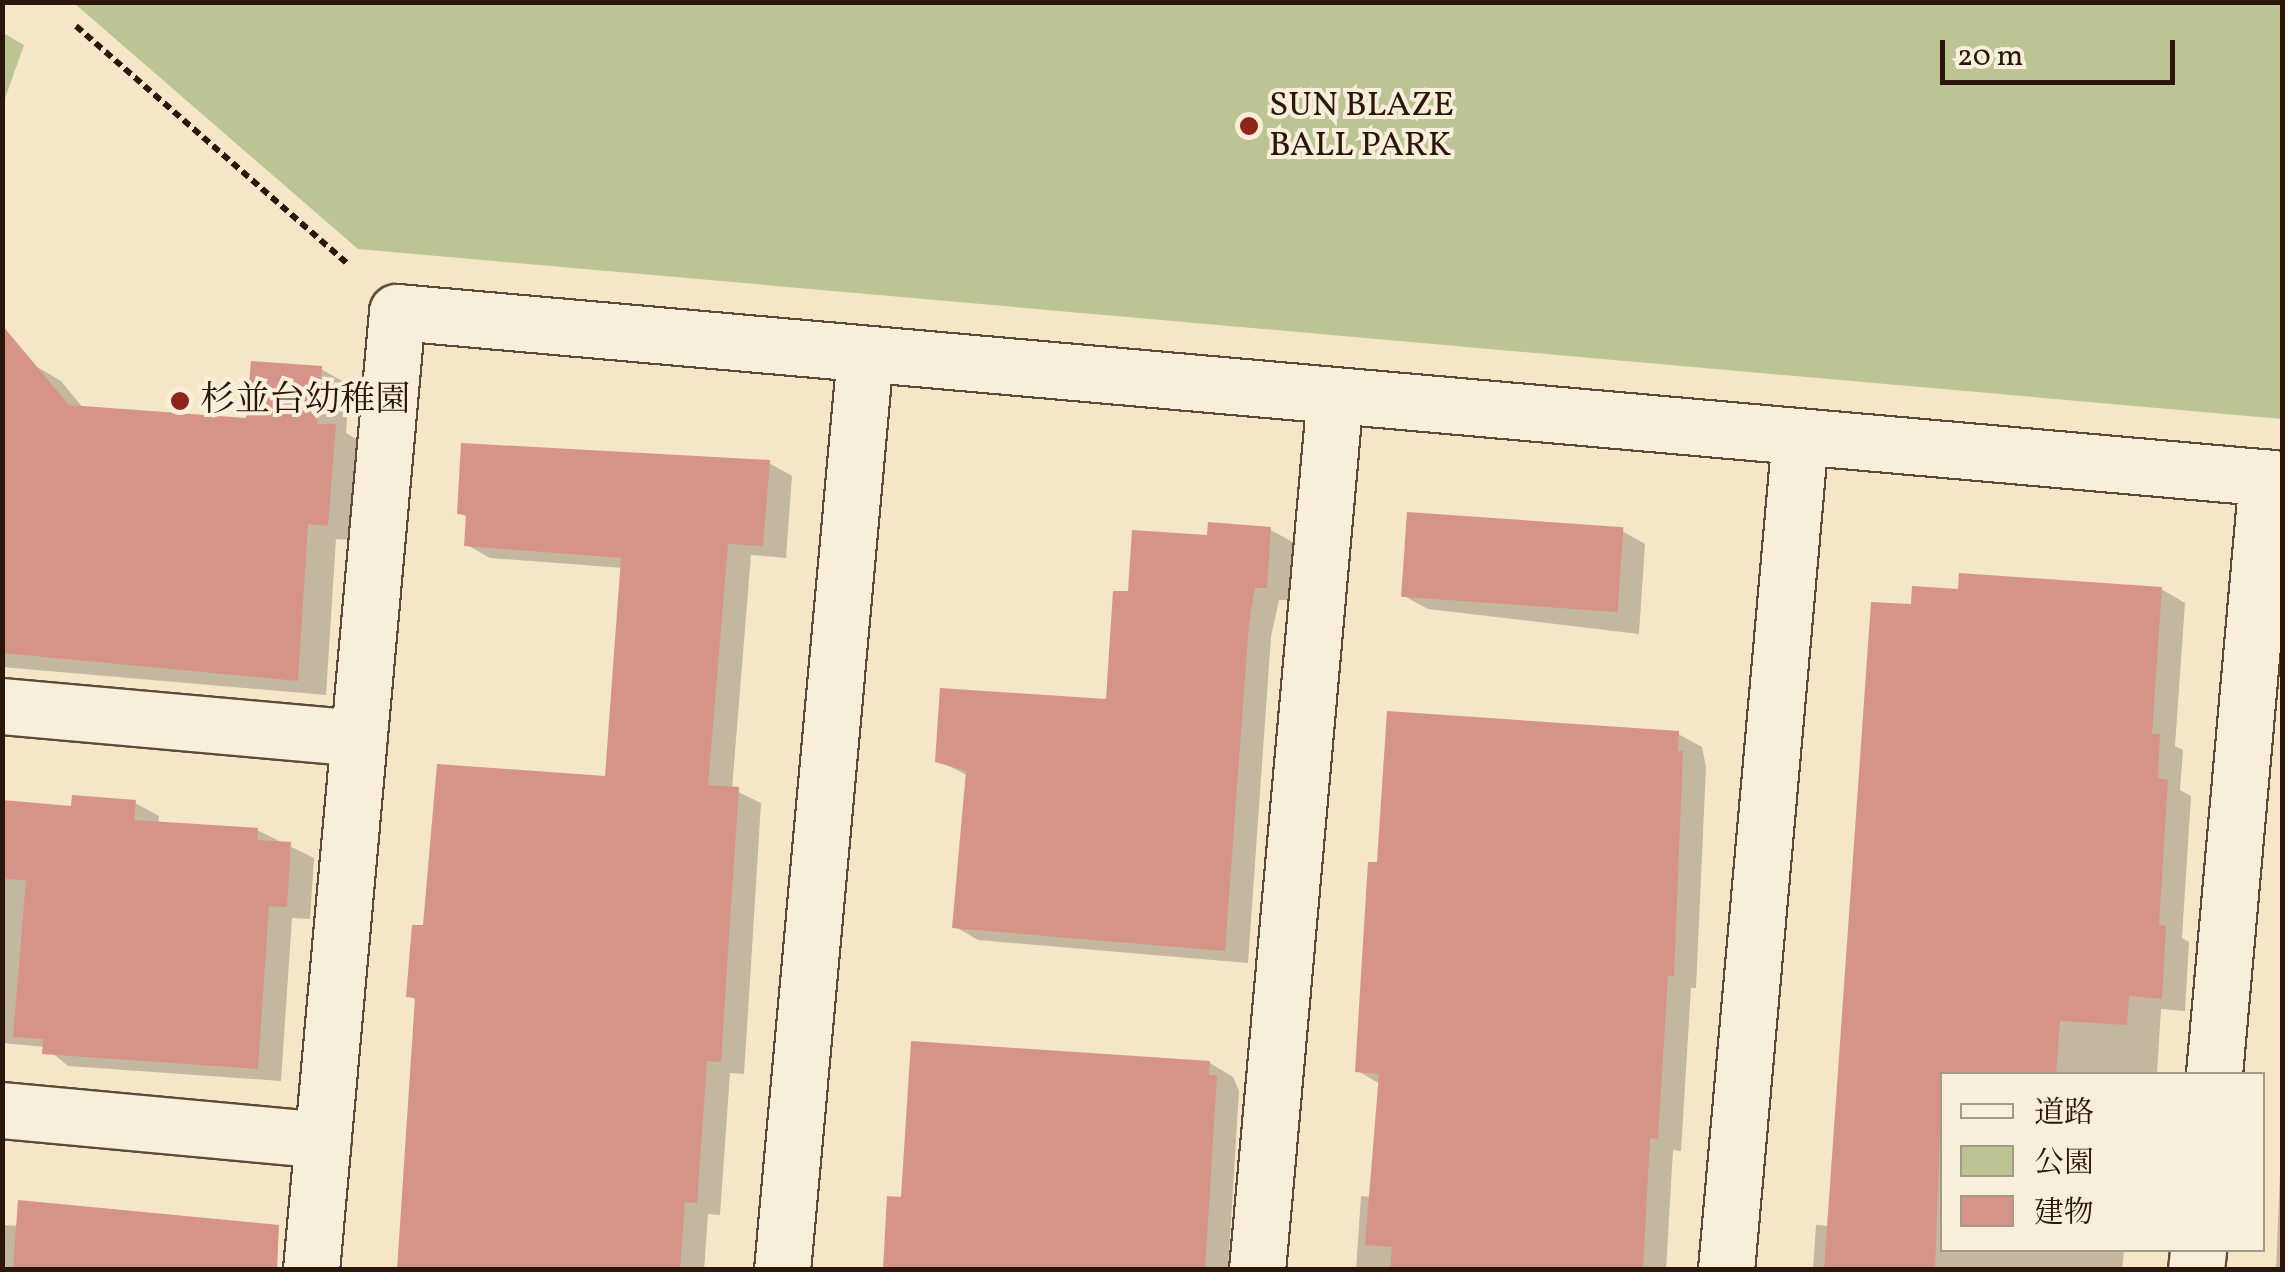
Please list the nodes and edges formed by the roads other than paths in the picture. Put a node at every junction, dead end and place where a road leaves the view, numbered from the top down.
1 (865, 354) junction
2 (1335, 395) junction
3 (1800, 436) junction
4 (2275, 478) edge
5 (2, 706) edge
6 (360, 738) junction
7 (2214, 1072) edge
8 (2, 1110) edge
9 (323, 1140) junction
10 (311, 1270) edge
11 (782, 1270) edge
12 (1257, 1270) edge
13 (1726, 1270) edge

1 - 2 street
1 - 6 street
1 - 11 street
2 - 3 street
2 - 12 street
3 - 4 street
3 - 13 street
4 - 7 street
5 - 6 street
6 - 9 street
8 - 9 street
9 - 10 street

